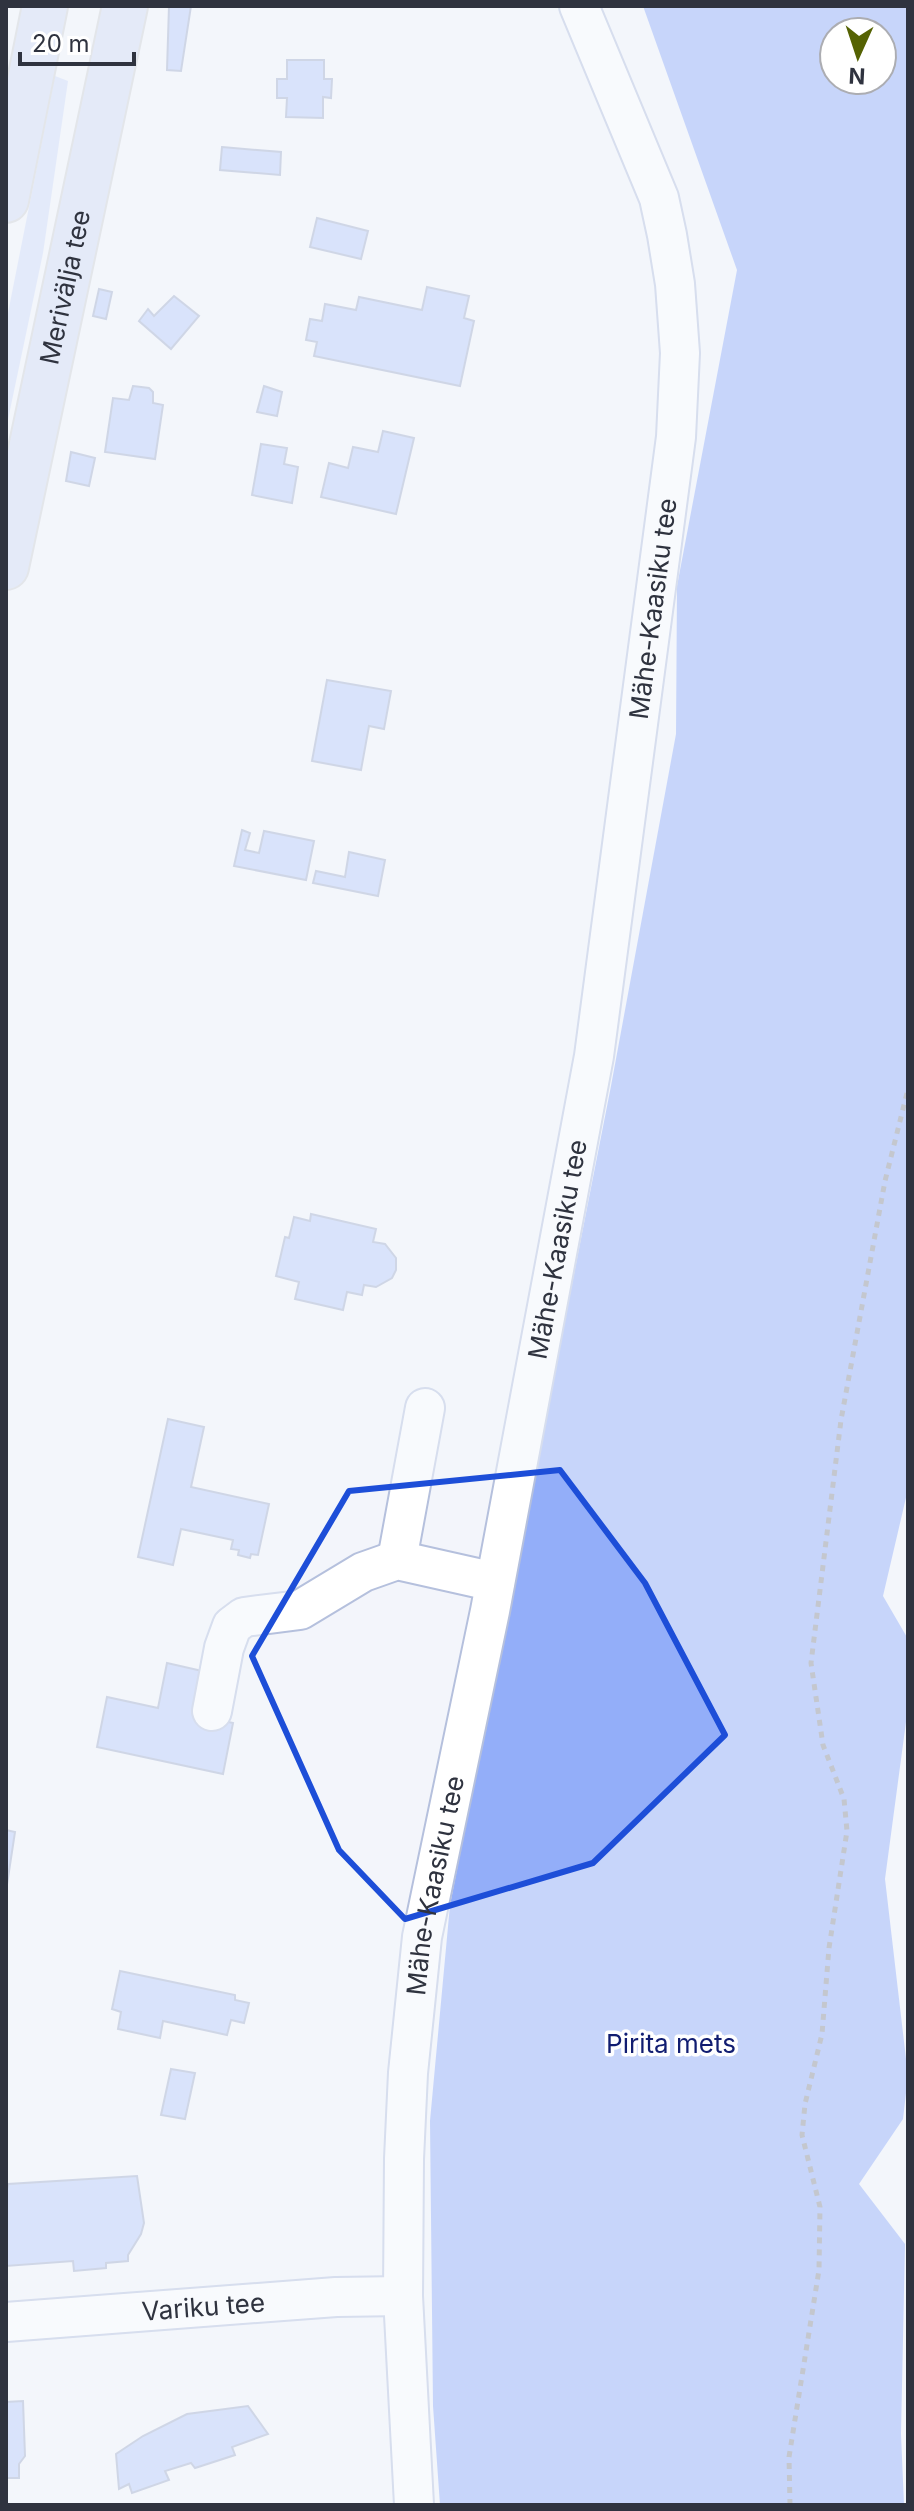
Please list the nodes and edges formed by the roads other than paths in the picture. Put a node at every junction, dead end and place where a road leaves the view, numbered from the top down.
1 (45, 6) edge
2 (125, 6) edge
3 (579, 6) edge
4 (6, 200) edge
5 (6, 567) edge
6 (425, 1408) dead end
7 (397, 1560) junction
8 (495, 1582) junction
9 (212, 1711) dead end
10 (403, 2296) junction
11 (6, 2322) edge
12 (414, 2505) edge

1 - 4 main road
2 - 5 main road, Merivälja tee
3 - 8 street, Mähe-Kaasiku tee
6 - 7 street
7 - 8 street
7 - 9 street
8 - 10 street, Mähe-Kaasiku tee
10 - 11 street, Variku tee
10 - 12 street, Mähe-Kaasiku tee

